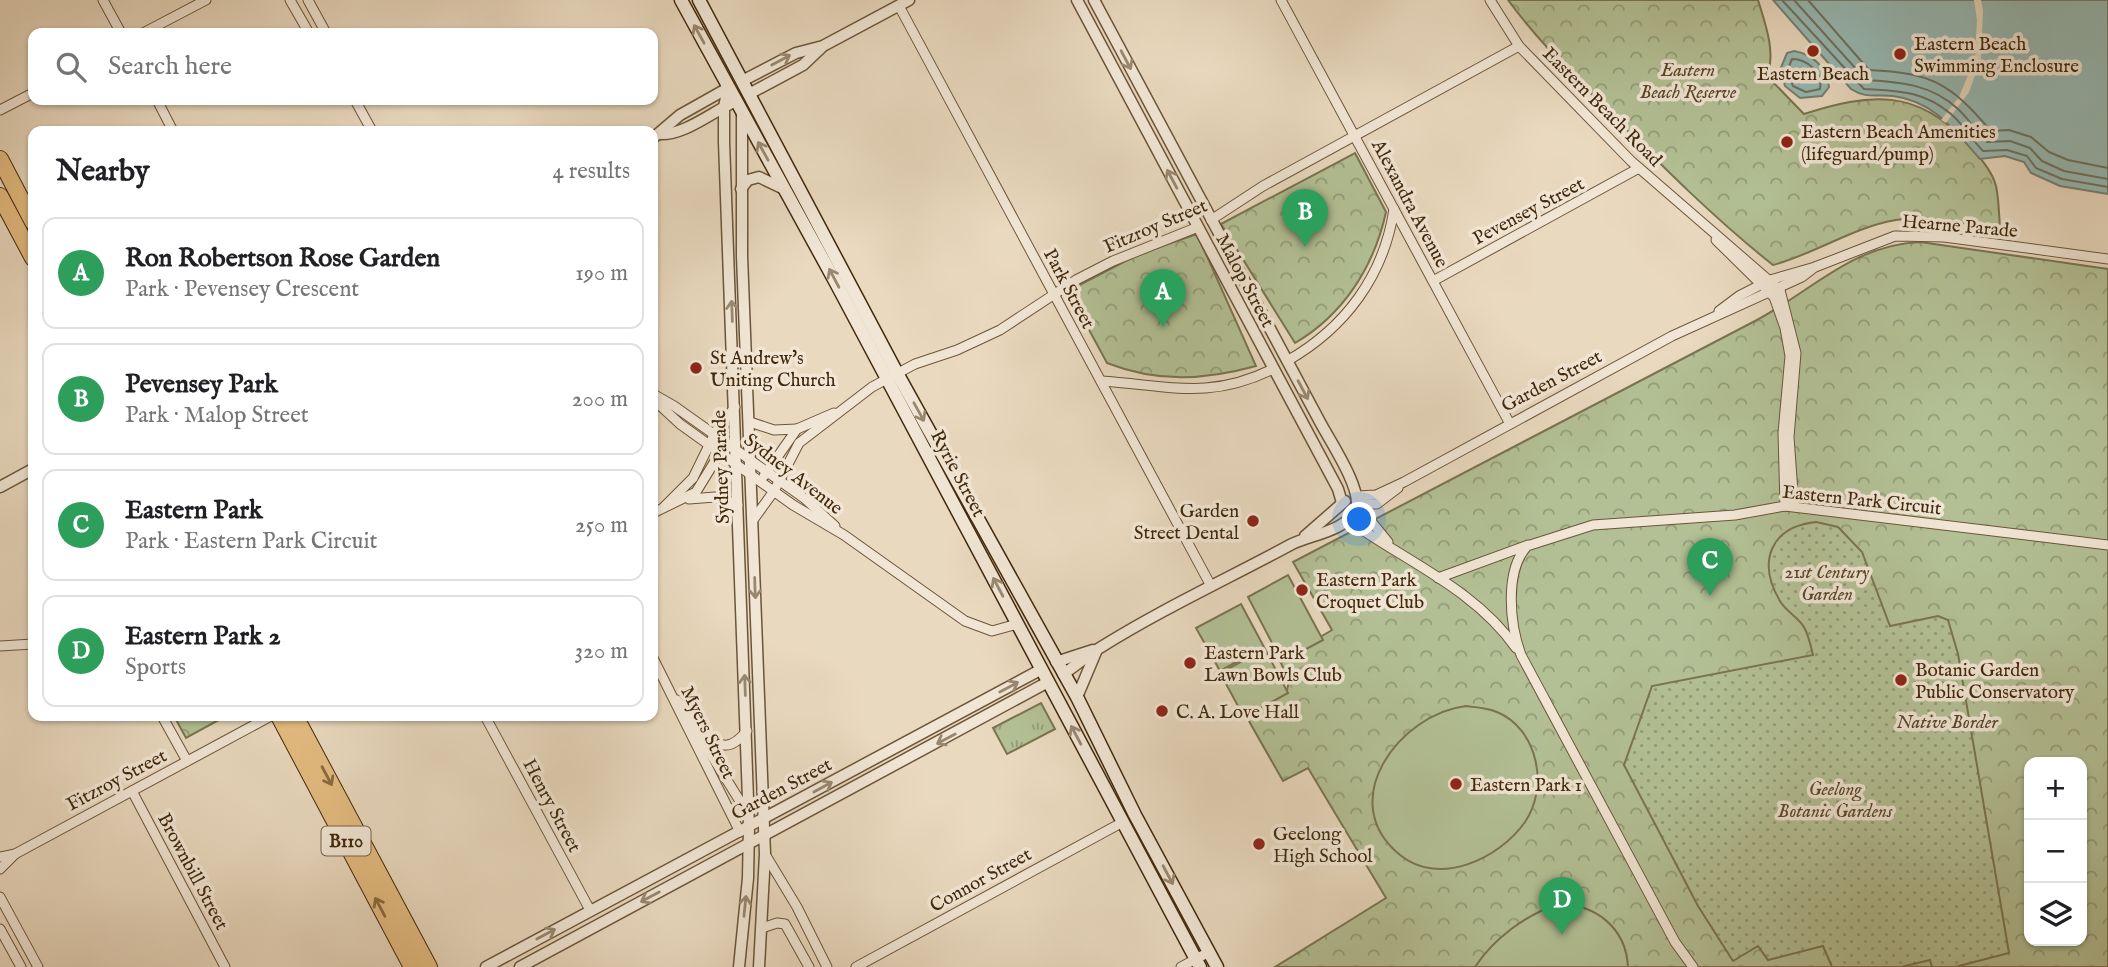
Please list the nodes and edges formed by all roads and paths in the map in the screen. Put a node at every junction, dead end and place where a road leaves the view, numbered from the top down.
1 (103, 0) edge
2 (206, 0) edge
3 (290, 0) edge
4 (308, 0) edge
5 (681, 0) edge
6 (699, 0) edge
7 (1077, 0) edge
8 (1094, 0) edge
9 (1281, 0) edge
10 (1490, 0) edge
11 (897, 4) edge
12 (118, 28) edge
13 (153, 28) edge
14 (306, 28) edge
15 (323, 28) edge
16 (823, 46) junction
17 (1519, 46) junction
18 (742, 81) junction
19 (728, 88) junction
20 (749, 93) junction
21 (28, 96) edge
22 (160, 105) edge
23 (358, 105) edge
24 (734, 107) junction
25 (3, 110) edge
26 (170, 126) edge
27 (369, 126) edge
28 (658, 134) edge
29 (658, 136) edge
30 (1355, 136) junction
31 (0, 159) edge
32 (1639, 168) junction
33 (741, 189) junction
34 (784, 189) junction
35 (0, 197) edge
36 (1394, 209) junction
37 (28, 212) edge
38 (1211, 220) junction
39 (1703, 226) junction
40 (1198, 227) junction
41 (28, 249) edge
42 (2108, 260) edge
43 (1815, 267) junction
44 (1770, 279) junction
45 (1433, 281) junction
46 (1778, 286) junction
47 (1764, 288) junction
48 (1055, 295) junction
49 (1287, 361) junction
50 (1273, 369) junction
51 (892, 376) junction
52 (1101, 382) junction
53 (658, 399) edge
54 (658, 401) edge
55 (735, 407) junction
56 (840, 411) junction
57 (1319, 421) junction
58 (750, 422) junction
59 (1510, 424) junction
60 (1305, 428) junction
61 (797, 429) junction
62 (714, 435) junction
63 (709, 445) junction
64 (731, 446) junction
65 (721, 453) junction
66 (751, 461) junction
67 (736, 463) junction
68 (28, 472) edge
69 (760, 476) junction
70 (779, 480) junction
71 (0, 487) edge
72 (774, 491) junction
73 (687, 499) junction
74 (1357, 500) junction
75 (1342, 503) junction
76 (738, 505) junction
77 (1790, 506) junction
78 (664, 507) junction
79 (658, 510) edge
80 (753, 520) junction
81 (1348, 520) junction
82 (844, 535) junction
83 (1303, 538) junction
84 (1531, 544) junction
85 (2108, 545) edge
86 (1394, 549) junction
87 (1438, 578) junction
88 (1210, 586) junction
89 (1017, 624) junction
90 (28, 644) edge
91 (0, 646) edge
92 (1097, 649) junction
93 (1521, 656) junction
94 (1056, 662) junction
95 (658, 668) edge
96 (1042, 669) junction
97 (1063, 674) junction
98 (1048, 682) junction
99 (666, 684) junction
100 (1077, 697) junction
101 (976, 704) junction
102 (984, 718) junction
103 (165, 721) edge
104 (262, 721) edge
105 (282, 721) edge
106 (298, 721) edge
107 (488, 721) edge
108 (695, 724) junction
109 (747, 731) junction
110 (896, 748) junction
111 (187, 761) junction
112 (903, 762) junction
113 (132, 791) junction
114 (792, 804) junction
115 (1135, 815) junction
116 (799, 818) junction
117 (1123, 822) junction
118 (751, 823) junction
119 (764, 845) junction
120 (748, 846) junction
121 (703, 851) junction
122 (15, 854) junction
123 (0, 857) edge
124 (711, 866) junction
125 (0, 869) edge
126 (0, 897) edge
127 (590, 911) junction
128 (806, 924) junction
129 (762, 928) junction
130 (0, 929) edge
131 (790, 933) junction
132 (1209, 951) junction
133 (1198, 963) edge
134 (21, 967) edge
135 (38, 967) edge
136 (225, 967) edge
137 (412, 967) edge
138 (429, 967) edge
139 (486, 967) edge
140 (520, 967) edge
141 (739, 967) edge
142 (759, 967) edge
143 (809, 967) edge
144 (827, 967) edge
145 (856, 967) edge
146 (1181, 967) edge
147 (1217, 967) edge
148 (1693, 967) edge

1 - 12 street
2 - 13 street
3 - 14 street
4 - 15 street
19 -> 5 main road, Ryrie Street
6 - 18 main road, Ryrie Street
40 -> 7 street, Malop Street
8 -> 38 street, Malop Street
9 - 30 street, Alexandra Avenue
10 - 17 street, Eastern Beach Road
11 - 16 street
11 - 48 street, Park Street
18 -> 16 street
16 - 20 street
17 - 30 street, Fitzroy Street
17 - 32 street, Eastern Beach Road
18 - 19 main road
18 - 20 main road, Ryrie Street
19 - 24 main road, Ryrie Street
19 - 28 street
20 - 24 main road
20 - 51 main road, Ryrie Street
21 - 25 street
22 - 26 street
23 - 27 street
24 - 29 street
24 - 33 street, Sydney Parade
34 -> 24 main road, Ryrie Street
55 -> 24 street, Sydney Parade
30 - 36 street, Alexandra Avenue
30 - 38 street, Fitzroy Street
31 - 37 highway
32 - 39 street, Eastern Beach Road
32 - 45 street, Pevensey Street
33 - 34 street
33 - 58 street, Sydney Parade
51 -> 34 main road, Ryrie Street
35 - 41 highway
36 - 45 street, Alexandra Avenue
36 - 49 street
38 - 40 street, Fitzroy Street
38 - 49 street, Malop Street
39 - 44 street, Eastern Beach Road
39 - 47 street, Eastern Beach Road
40 - 48 street, Fitzroy Street
40 - 50 street, Malop Street
42 - 43 street, Hearne Parade
43 - 44 street, Hearne Parade
43 - 46 street, Hearne Parade
44 - 46 street, Eastern Beach Road
44 - 47 street, Garden Street
45 - 59 street, Alexandra Avenue
46 - 47 street, Garden Street
46 - 77 street
47 - 59 street, Garden Street
47 - 77 street, Eastern Beach Road
48 - 51 street, Fitzroy Street
48 - 52 street, Park Street
49 - 50 street
49 -> 57 street, Malop Street
50 - 52 street
50 - 60 street, Malop Street
51 - 56 street, Fitzroy Street
89 -> 51 main road, Ryrie Street
51 -> 94 main road, Ryrie Street
52 - 88 street, Park Street
53 - 62 street, Sydney Avenue
54 - 63 street, Sydney Avenue
55 - 62 street
55 - 64 street, Sydney Parade
56 - 61 street, Fitzroy Street
56 - 70 street, Fitzroy Street
57 - 60 street
57 - 74 street, Malop Street
58 - 61 street, Fitzroy Street
58 - 66 street, Sydney Parade
59 - 74 street, Garden Street
60 - 75 street, Malop Street
61 - 69 street
62 - 63 street
62 - 64 street, Sydney Avenue
63 - 65 street, Sydney Avenue
63 - 78 street
64 - 65 street
64 - 66 street, Sydney Avenue
64 - 67 street, Sydney Parade
65 - 67 street, Sydney Avenue
65 - 73 street
66 - 69 street, Sydney Parade
67 - 69 street, Sydney Avenue
67 - 76 street, Sydney Parade
68 - 71 street
69 - 70 street, Sydney Avenue
69 - 72 street, Sydney Avenue
69 - 80 street, Sydney Parade
70 - 72 street, Fitzroy Street
70 - 82 street, Sydney Avenue
72 - 80 street, Fitzroy Street
72 - 82 street, Sydney Avenue
73 - 76 street
73 - 78 street
74 - 75 street, Garden Street
74 - 81 street
74 - 86 street
75 - 83 street, Garden Street
109 -> 76 street, Sydney Parade
77 - 84 street, Eastern Park Circuit
77 - 85 street, Eastern Park Circuit
78 - 79 street
80 -> 118 street, Sydney Parade
81 - 83 street, Garden Street
81 - 86 street
82 - 89 street, Sydney Avenue
83 - 88 street, Garden Street
84 - 87 street, Eastern Park Circuit
84 - 93 street
86 - 87 street
87 - 93 street
88 - 92 street, Garden Street
89 - 96 main road, Ryrie Street
90 - 91 street
92 - 94 street, Garden Street
92 - 97 street, Garden Street
92 - 100 street
93 - 148 street
94 - 96 main road, Garden Street
94 - 97 main road, Ryrie Street
95 - 99 street, Myers Street
96 - 98 main road, Ryrie Street
101 -> 96 street, Garden Street
97 - 98 main road, Garden Street
97 - 100 main road, Ryrie Street
98 - 102 street, Garden Street
117 -> 98 main road, Ryrie Street
99 - 108 street, Myers Street
99 - 118 street, Myers Street
100 - 115 main road, Ryrie Street
101 - 102 street
101 - 110 street, Garden Street
102 -> 112 street, Garden Street
103 - 111 street
104 - 111 street, Fitzroy Street
137 -> 105 highway, B110
106 -> 138 highway, B110
107 - 127 street, Henry Street
108 - 109 street
108 - 118 street, Myers Street
109 - 118 street, Sydney Parade
110 - 112 street
114 -> 110 street, Garden Street
111 - 113 street, Fitzroy Street
112 - 116 street, Garden Street
113 - 122 street, Fitzroy Street
113 - 136 street, Brownbill Street
114 - 116 street
114 - 118 street, Garden Street
115 - 117 main road
115 -> 132 main road, Ryrie Street
116 - 119 street, Garden Street
117 - 133 main road, Ryrie Street
117 - 145 street, Connor Street
118 - 119 street, Sydney Parade
118 - 120 street, Sydney Parade
118 - 121 street, Garden Street
119 - 120 street, Garden Street
119 - 128 street
119 - 129 street, Sydney Parade
120 - 124 street, Garden Street
141 -> 120 street, Sydney Parade
121 - 124 street
121 - 127 street, Garden Street
122 - 123 street, Fitzroy Street
122 - 125 street, Fitzroy Street
124 -> 140 street, Garden Street
126 - 135 street
139 -> 127 street, Garden Street
128 - 131 street
128 - 144 street
129 - 131 street
129 - 142 street, Sydney Parade
130 - 134 street
131 - 143 street
132 - 133 street
132 - 147 main road, Ryrie Street
133 - 146 street

